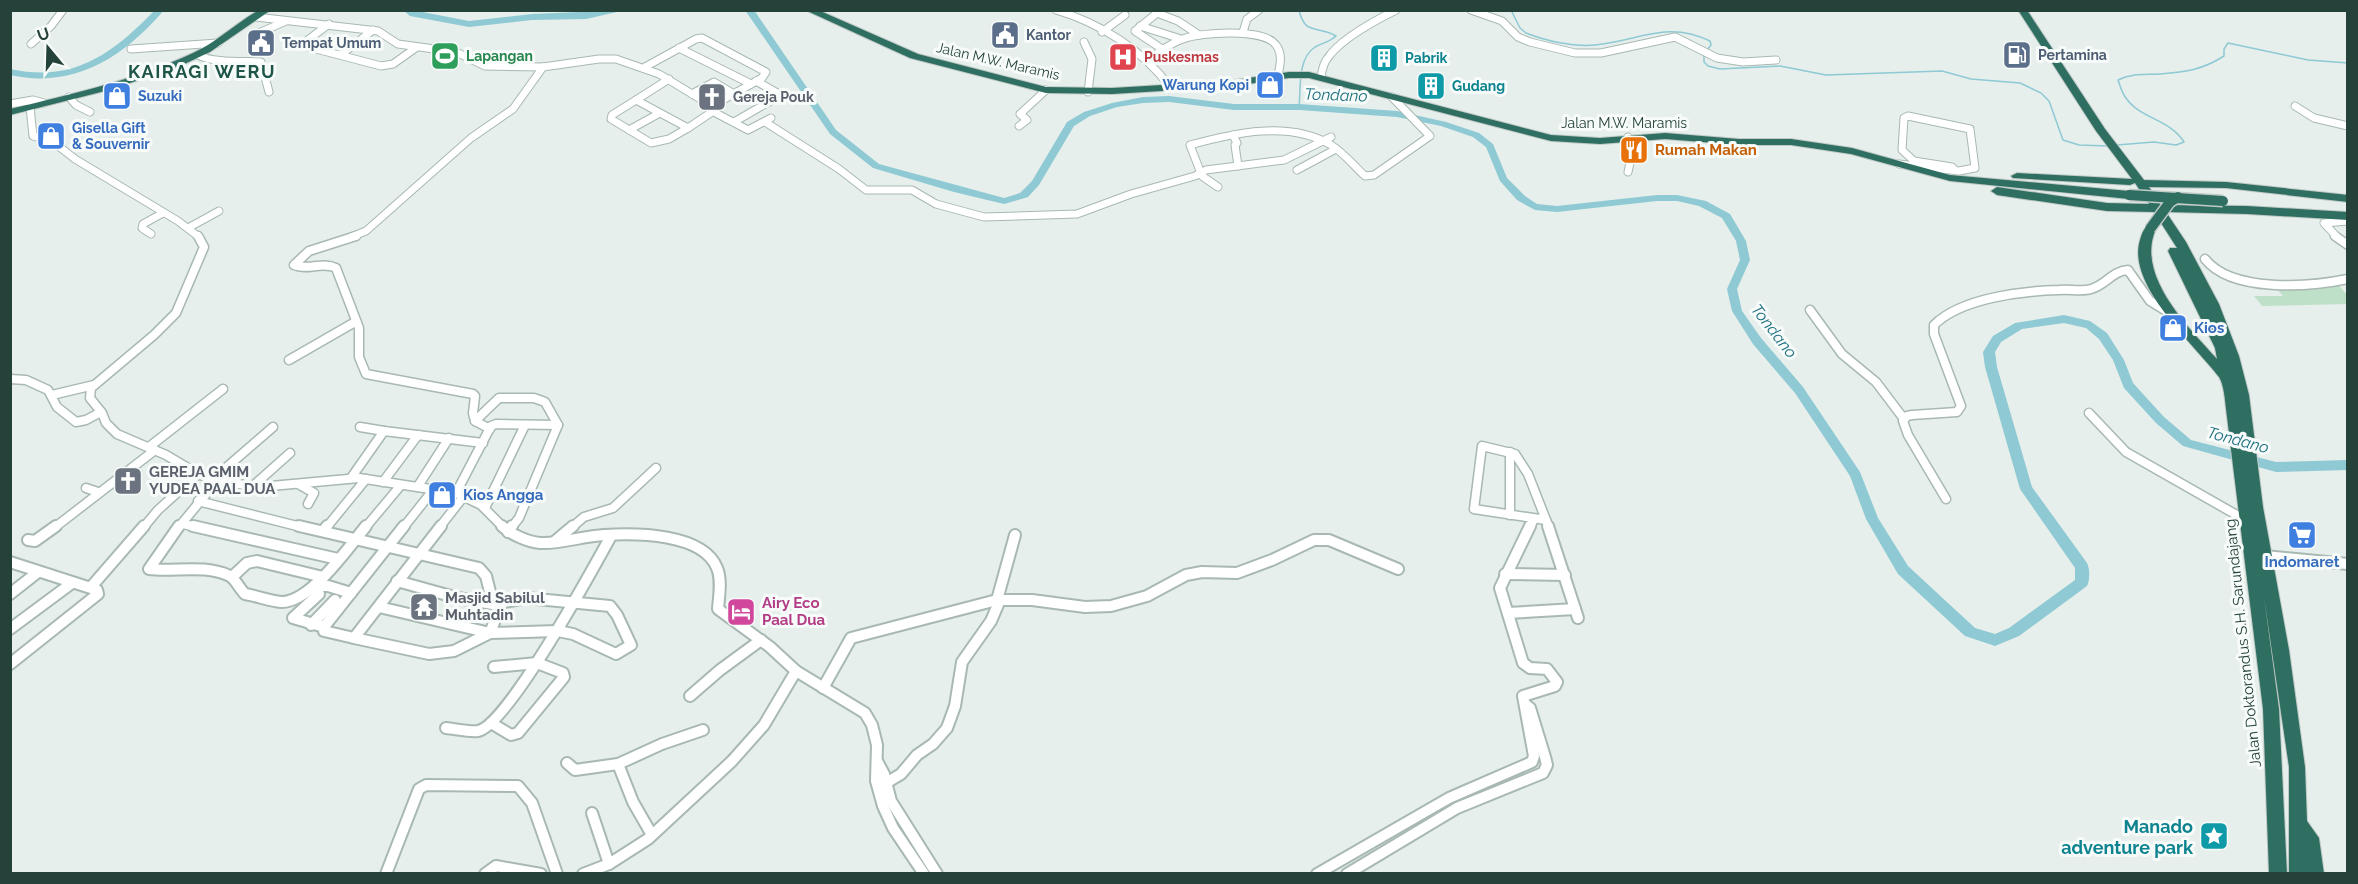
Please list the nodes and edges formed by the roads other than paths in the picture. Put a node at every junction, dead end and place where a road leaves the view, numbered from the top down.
1 (63, 10) edge
2 (809, 10) edge
3 (1056, 10) edge
4 (1259, 10) edge
5 (1396, 10) edge
6 (1471, 10) edge
7 (2013, 10) edge
8 (2022, 10) edge
9 (261, 13) edge
10 (1125, 15) dead end
11 (288, 20) junction
12 (329, 24) junction
13 (1140, 26) junction
14 (373, 30) junction
15 (1102, 32) junction
16 (259, 33) dead end
17 (1243, 33) junction
18 (1199, 35) junction
19 (1181, 39) junction
20 (1084, 42) dead end
21 (219, 43) junction
22 (31, 44) dead end
23 (417, 47) junction
24 (679, 48) junction
25 (130, 49) dead end
26 (1165, 51) junction
27 (342, 54) junction
28 (198, 55) junction
29 (1147, 60) junction
30 (1776, 60) dead end
31 (543, 67) junction
32 (645, 67) junction
33 (1278, 76) junction
34 (1321, 77) junction
35 (669, 79) junction
36 (2062, 80) junction
37 (754, 83) junction
38 (1170, 87) junction
39 (1046, 90) junction
40 (269, 92) dead end
41 (1088, 92) junction
42 (692, 94) junction
43 (734, 94) junction
44 (69, 97) junction
45 (636, 100) junction
46 (1394, 100) junction
47 (44, 103) junction
48 (10, 104) edge
49 (2295, 106) dead end
50 (30, 107) junction
51 (81, 109) dead end
52 (712, 109) junction
53 (10, 112) edge
54 (658, 114) junction
55 (734, 123) junction
56 (1019, 126) dead end
57 (2348, 126) edge
58 (688, 129) junction
59 (629, 130) junction
60 (1233, 135) junction
61 (1628, 137) junction
62 (1328, 139) junction
63 (1336, 149) junction
64 (1238, 166) junction
65 (1907, 167) junction
66 (1297, 170) dead end
67 (1955, 170) junction
68 (1200, 172) junction
69 (1628, 172) dead end
70 (2136, 182) junction
71 (1218, 187) dead end
72 (2348, 200) edge
73 (2348, 205) edge
74 (2107, 207) junction
75 (2153, 210) junction
76 (2196, 210) junction
77 (2348, 210) edge
78 (219, 211) dead end
79 (163, 213) junction
80 (2348, 216) edge
81 (2348, 221) edge
82 (188, 228) junction
83 (2168, 232) junction
84 (151, 234) dead end
85 (2348, 245) edge
86 (2205, 259) dead end
87 (2348, 279) edge
88 (1810, 310) dead end
89 (2175, 316) junction
90 (355, 322) junction
91 (289, 360) dead end
92 (2226, 377) junction
93 (10, 379) edge
94 (94, 385) junction
95 (224, 389) dead end
96 (52, 395) junction
97 (101, 412) junction
98 (2089, 413) dead end
99 (1904, 419) junction
100 (475, 421) junction
101 (2240, 421) junction
102 (525, 425) junction
103 (558, 425) junction
104 (273, 427) dead end
105 (360, 427) dead end
106 (490, 429) junction
107 (384, 431) junction
108 (418, 435) junction
109 (449, 438) junction
110 (483, 442) junction
111 (152, 449) junction
112 (1510, 452) junction
113 (290, 453) dead end
114 (656, 468) dead end
115 (198, 474) junction
116 (351, 478) junction
117 (366, 479) junction
118 (215, 480) junction
119 (383, 482) junction
120 (297, 484) junction
121 (401, 484) junction
122 (253, 486) junction
123 (418, 486) junction
124 (86, 488) dead end
125 (434, 489) junction
126 (98, 492) junction
127 (2250, 494) junction
128 (460, 495) junction
129 (1946, 499) dead end
130 (198, 501) junction
131 (308, 504) dead end
132 (485, 508) junction
133 (1510, 515) junction
134 (1534, 519) junction
135 (1546, 520) junction
136 (2249, 522) junction
137 (183, 524) junction
138 (323, 531) junction
139 (508, 532) junction
140 (1015, 535) dead end
141 (611, 536) junction
142 (28, 540) dead end
143 (354, 540) junction
144 (554, 542) junction
145 (388, 546) junction
146 (419, 553) junction
147 (2265, 556) junction
148 (338, 559) junction
149 (10, 562) edge
150 (2348, 564) edge
151 (1398, 569) dead end
152 (39, 572) junction
153 (1505, 574) junction
154 (1565, 575) junction
155 (232, 577) junction
156 (323, 577) junction
157 (397, 581) junction
158 (72, 583) junction
159 (90, 587) junction
160 (317, 590) junction
161 (351, 593) junction
162 (10, 594) edge
163 (335, 600) dead end
164 (999, 600) junction
165 (575, 601) junction
166 (497, 603) junction
167 (379, 607) junction
168 (1508, 613) junction
169 (310, 625) junction
170 (324, 627) junction
171 (10, 629) edge
172 (558, 631) junction
173 (490, 633) junction
174 (354, 638) junction
175 (761, 640) junction
176 (537, 663) junction
177 (10, 664) edge
178 (494, 667) dead end
179 (796, 671) junction
180 (823, 688) junction
181 (690, 696) dead end
182 (1526, 705) junction
183 (491, 723) junction
184 (446, 728) dead end
185 (703, 730) dead end
186 (876, 759) junction
187 (567, 763) dead end
188 (618, 764) junction
189 (886, 783) junction
190 (1449, 798) junction
191 (1456, 808) junction
192 (592, 813) dead end
193 (2300, 824) junction
194 (652, 835) junction
195 (912, 845) junction
196 (604, 868) edge
197 (387, 873) edge
198 (485, 873) edge
199 (541, 873) edge
200 (557, 873) edge
201 (583, 873) edge
202 (924, 873) edge
203 (937, 873) edge
204 (1317, 873) edge
205 (1347, 873) edge
206 (2278, 873) edge
207 (2298, 873) edge
208 (2315, 873) edge

1 - 22 street
2 - 39 highway, Jalan M.W. Maramis
3 - 15 street
4 - 17 street
5 - 34 street
6 - 30 street
7 - 36 highway
8 - 36 highway
9 - 11 street
9 - 21 highway
10 - 15 street
11 - 12 street
11 - 16 street
12 - 14 street
12 - 27 street
13 - 18 street
13 - 19 street
13 - 26 street
14 - 23 street
14 - 27 street
15 - 29 street
17 - 18 street
17 - 33 street
18 - 19 street
19 - 26 street
20 - 41 street
21 - 25 street
21 - 28 highway
23 - 27 street
23 - 31 street
24 - 32 street
24 - 37 street
24 - 37 street
26 - 29 street
28 - 40 street
28 - 44 highway
29 - 38 street
31 - 32 street
31 - 90 street
32 - 35 street
33 - 34 highway, Jalan M.W. Maramis
33 - 38 highway, Jalan M.W. Maramis
34 - 46 highway, Jalan M.W. Maramis
35 - 42 street
35 - 45 street
36 - 70 highway
37 - 43 street
37 - 55 street
38 - 41 highway, Jalan M.W. Maramis
39 - 41 highway, Jalan M.W. Maramis
39 - 56 street
42 - 43 street
42 - 52 street
43 - 52 street
44 - 47 highway
44 - 51 street
45 - 54 street
45 - 59 street
46 - 61 highway, Jalan M.W. Maramis
46 - 63 street
47 - 48 street
47 - 50 highway
49 - 57 street
50 - 53 highway
50 - 79 street
52 - 55 street
52 - 58 street
54 - 58 street
54 - 59 street
55 - 68 street
58 - 59 street
60 - 62 street
60 - 64 street
60 - 68 street
61 - 65 highway, Jalan M.W. Maramis
61 - 69 street
62 - 63 street
62 - 64 street
63 - 66 street
64 - 68 street
65 - 67 street
65 - 70 highway
65 - 74 highway
65 - 77 highway, bridge
67 - 67 street
68 - 71 street
70 - 72 highway
70 - 75 highway
73 - 89 highway, bridge
74 - 75 highway
74 - 83 highway
75 - 76 highway
75 - 83 highway
76 - 80 highway
76 - 83 highway
78 - 82 street
79 - 82 street
79 - 84 street
81 - 85 street
82 - 94 street
83 - 92 highway
83 - 101 highway
86 - 87 street
88 - 99 street
89 - 92 highway
89 - 99 street
90 - 91 street
90 - 100 street
92 - 101 highway
93 - 96 street
94 - 96 street
94 - 97 street
95 - 111 street
96 - 97 street
97 - 111 street
98 - 136 street
99 - 129 street
100 - 103 street
100 - 106 street
101 - 127 highway, Jalan Doktorandus S.H. Sarundajang
102 - 103 street
102 - 106 street
102 - 132 street
103 - 139 street
104 - 118 street
105 - 107 street
106 - 110 street
107 - 108 street
107 - 116 street
108 - 109 street
108 - 119 street
109 - 110 street
109 - 123 street
110 - 128 street
111 - 115 street
111 - 126 street
112 - 133 street
112 - 133 street
112 - 135 street
113 - 122 street
114 - 144 street
115 - 118 street
115 - 159 street
116 - 117 street
116 - 120 street
117 - 119 street
117 - 138 street
118 - 122 street
118 - 130 street
119 - 121 street
120 - 122 street
120 - 131 street
121 - 123 street
121 - 143 street
123 - 125 street
124 - 126 street
125 - 128 street
125 - 145 street
126 - 142 street
127 - 136 highway, Jalan Doktorandus S.H. Sarundajang
127 - 147 highway, Jalan Doktorandus S.H. Sarundajang
128 - 132 street
128 - 146 street
130 - 137 street
130 - 138 street
132 - 139 street
133 - 134 street
134 - 135 street
134 - 153 street
135 - 154 street
136 - 206 highway, Jalan Doktorandus S.H. Sarundajang
137 - 148 street
137 - 155 street
138 - 143 street
139 - 144 street
140 - 164 street
141 - 144 street
141 - 165 street
141 - 175 street
143 - 145 street
143 - 148 street
145 - 146 street
145 - 161 street
146 - 157 street
146 - 166 street
147 - 150 street
147 - 193 highway, Jalan Doktorandus S.H. Sarundajang
148 - 156 street
149 - 152 street
151 - 164 street
152 - 158 street
152 - 162 street
153 - 154 street
153 - 168 street
154 - 168 street
155 - 156 street
155 - 160 street
156 - 160 street
157 - 166 street
157 - 167 street
158 - 159 street
158 - 171 street
159 - 177 street
160 - 161 street
160 - 169 street
161 - 170 street
163 - 169 street
164 - 180 street
164 - 189 street
165 - 166 street
165 - 172 street
165 - 172 street
166 - 173 street
167 - 173 street
167 - 174 street
168 - 182 street
169 - 170 street
170 - 174 street
172 - 173 street
172 - 176 street
173 - 174 street
175 - 179 street
175 - 181 street
176 - 178 street
176 - 183 street
176 - 183 street
179 - 180 street
179 - 194 street
180 - 186 street
182 - 190 street
182 - 191 street
183 - 184 street
185 - 188 street
186 - 189 street
186 - 195 street
187 - 188 street
188 - 194 street
189 - 195 street
190 - 191 street
190 - 204 street
191 - 205 street
192 - 196 street
193 - 207 highway, Jalan Doktorandus S.H. Sarundajang
193 - 208 highway
194 - 196 street
195 - 202 street
195 - 203 street
196 - 201 street
197 - 200 street
198 - 199 street

